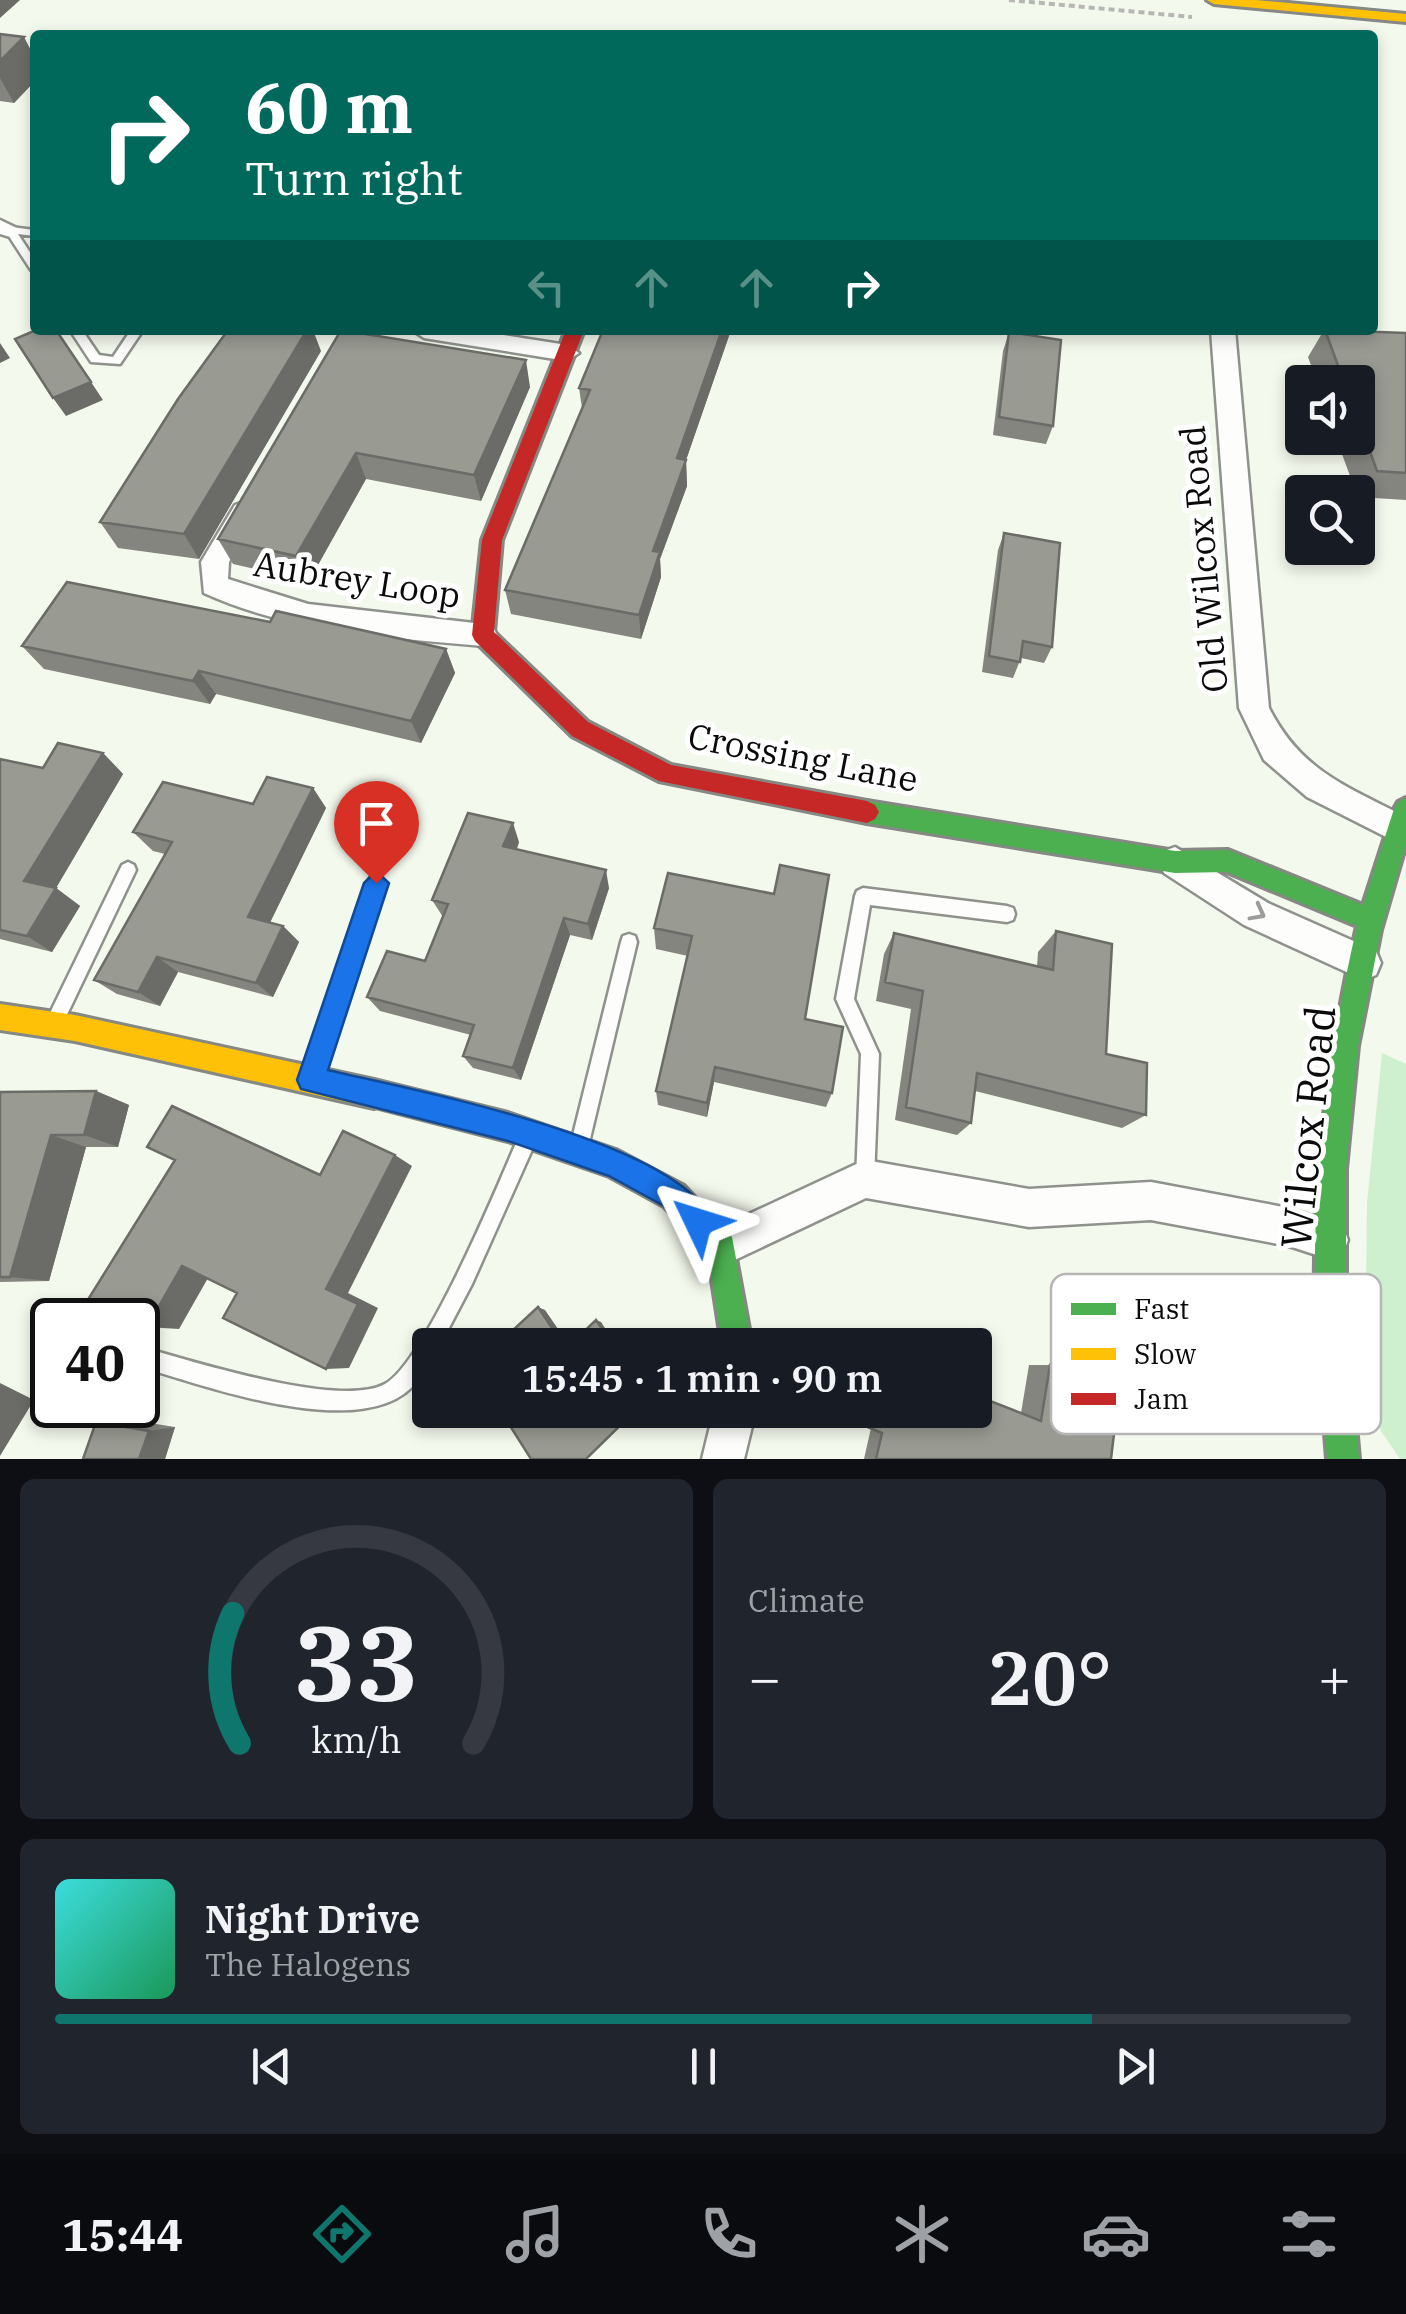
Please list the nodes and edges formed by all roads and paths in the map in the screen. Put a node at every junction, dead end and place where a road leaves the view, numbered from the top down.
1 (1214, 0) edge
2 (1406, 18) edge
3 (5, 228) edge
4 (30, 233) edge
5 (30, 261) edge
6 (79, 335) edge
7 (133, 335) edge
8 (491, 335) edge
9 (1223, 335) edge
10 (571, 341) edge
11 (253, 496) edge
12 (482, 634) junction
13 (1402, 819) edge
14 (1175, 862) junction
15 (128, 870) dead end
16 (376, 883) dead end
17 (1007, 914) dead end
18 (1373, 922) junction
19 (630, 942) dead end
20 (1364, 962) junction
21 (0, 1017) edge
22 (52, 1025) junction
23 (311, 1080) junction
24 (530, 1135) junction
25 (578, 1151) junction
26 (864, 1179) junction
27 (1330, 1240) junction
28 (722, 1247) junction
29 (1332, 1274) edge
30 (734, 1328) edge
31 (160, 1362) edge
32 (731, 1428) edge
33 (1341, 1434) edge
34 (723, 1459) edge
35 (1342, 1459) edge

1 - 2 street
3 - 4 lane
3 - 5 lane
6 - 7 lane
8 - 10 street
9 - 13 street, Old Wilcox Road
10 - 12 street
11 - 12 street, Aubrey Loop
12 - 14 street, Crossing Lane
13 - 18 street, Wilcox Road
14 - 18 street, Crossing Lane
14 -> 20 street, Crossing Lane
15 - 22 lane
16 - 23 lane
17 - 26 lane
18 - 20 street, Wilcox Road
19 - 25 lane
20 - 27 street, Wilcox Road
21 - 22 street
22 - 23 street
23 - 24 street
24 - 25 street
24 - 31 lane
25 - 28 street
26 - 27 street
26 - 28 street
27 - 29 street, Wilcox Road
28 - 30 street
32 - 34 street
33 - 35 street, Wilcox Road

